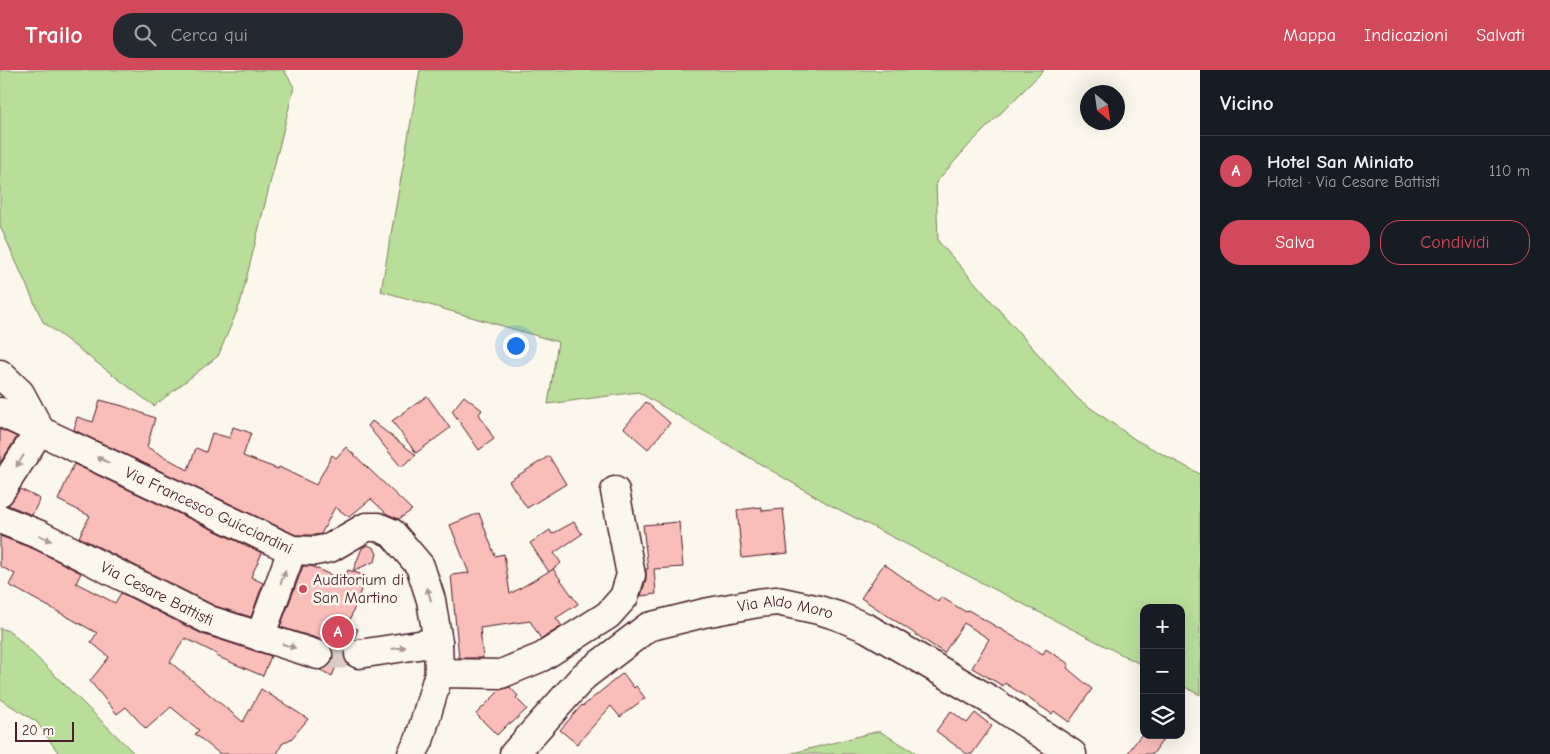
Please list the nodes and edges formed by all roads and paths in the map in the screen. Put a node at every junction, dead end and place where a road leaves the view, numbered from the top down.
1 (0, 374) edge
2 (0, 412) edge
3 (40, 430) junction
4 (615, 490) dead end
5 (0, 492) edge
6 (0, 519) edge
7 (292, 550) junction
8 (260, 637) junction
9 (438, 642) junction
10 (359, 654) tunnel mouth
11 (318, 655) tunnel mouth
12 (439, 673) junction
13 (412, 754) edge
14 (514, 754) edge
15 (1072, 754) edge

1 - 3 main road
2 - 3 main road, Via Francesco Guicciardini
3 -> 5 main road
7 -> 3 main road, Via Francesco Guicciardini
4 - 12 main road
6 -> 8 main road, Via Cesare Battisti
8 -> 7 main road
9 -> 7 main road, Via Francesco Guicciardini
8 -> 11 main road, Via Cesare Battisti
10 -> 9 main road
9 - 12 main road
12 - 13 main road
14 - 15 main road, Via Aldo Moro

